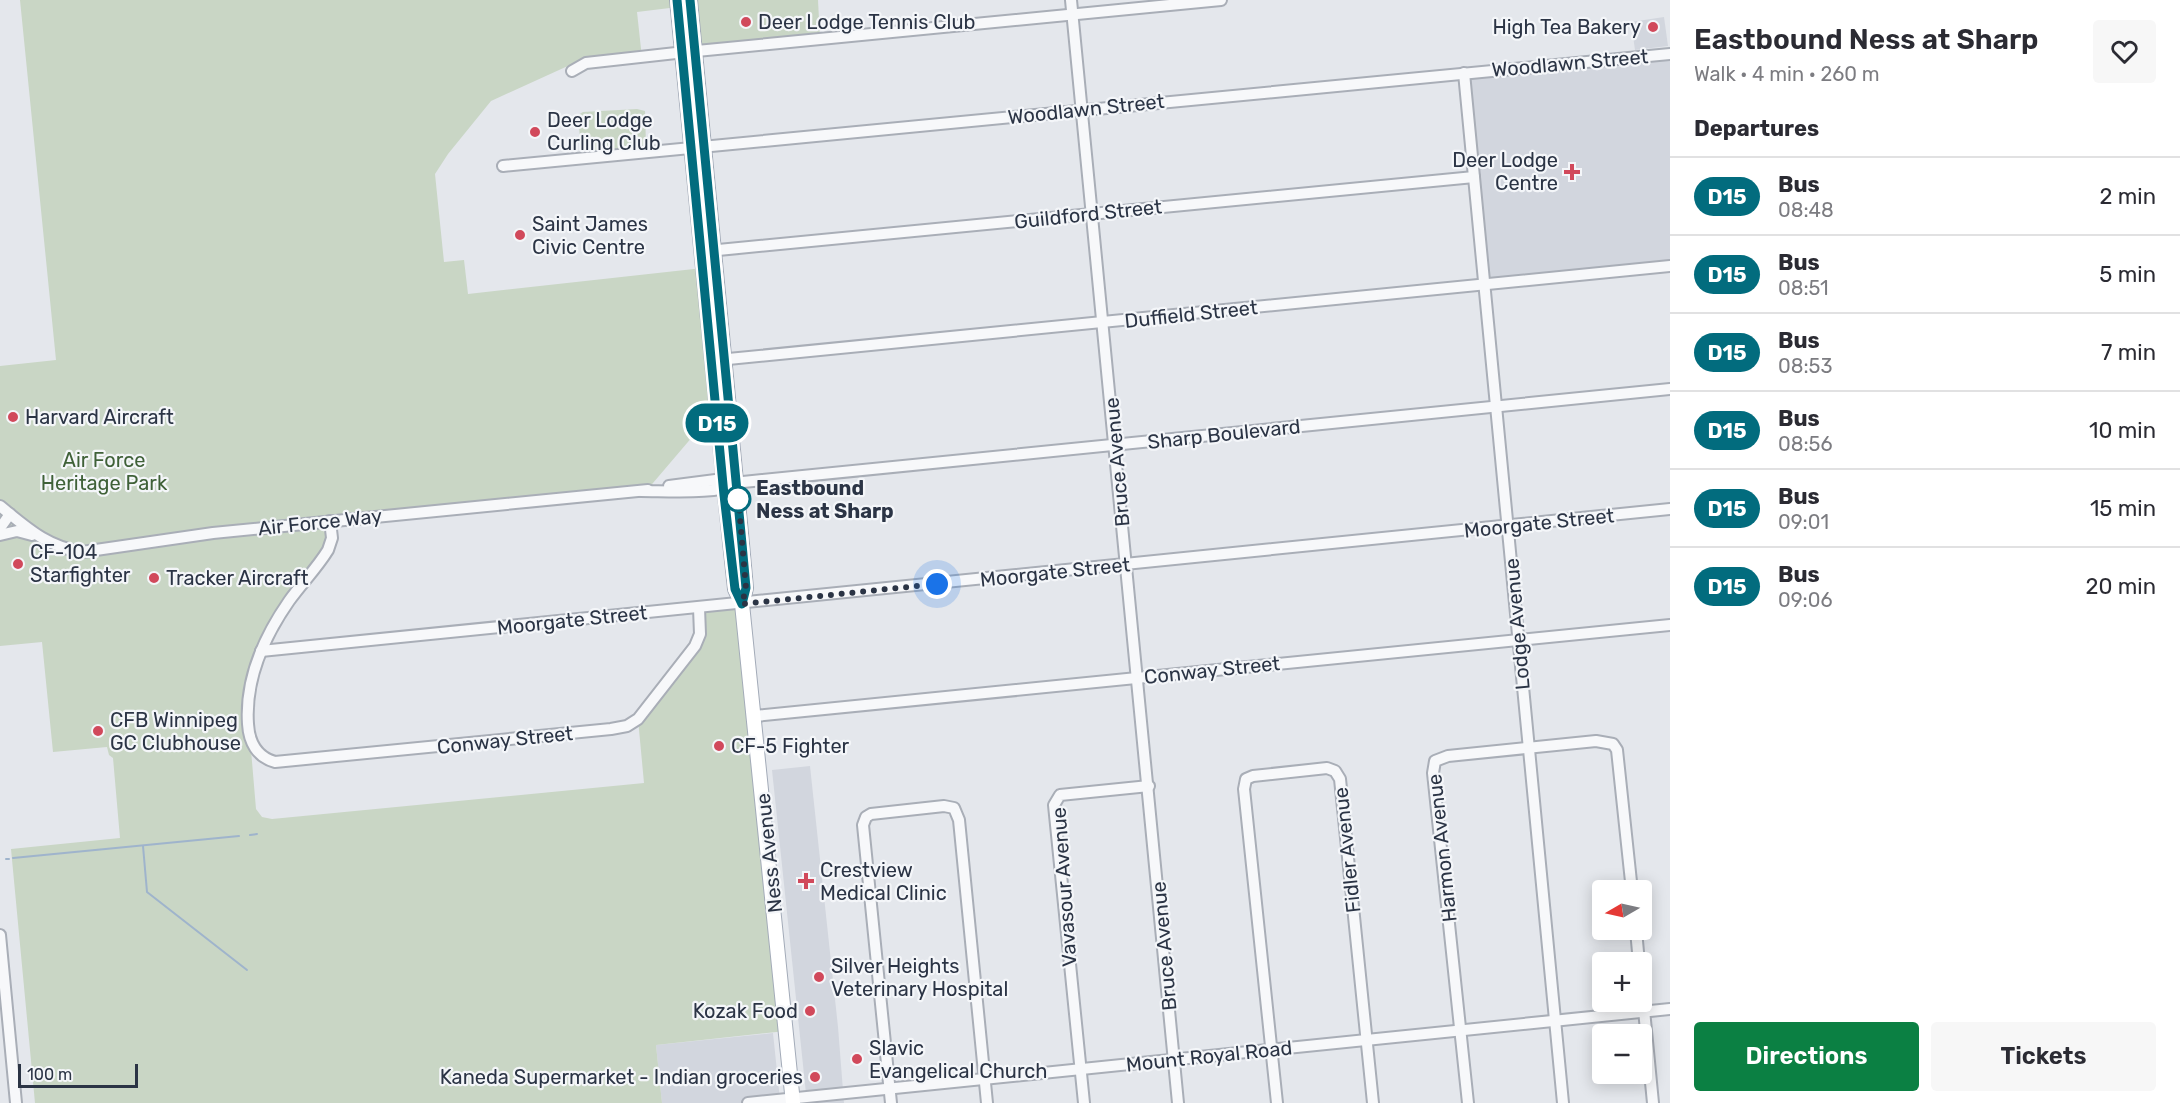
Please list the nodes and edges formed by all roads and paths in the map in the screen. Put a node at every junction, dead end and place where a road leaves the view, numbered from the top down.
1 (677, 0) edge
2 (690, 0) edge
3 (1071, 0) edge
4 (1221, 0) edge
5 (1073, 14) junction
6 (688, 52) junction
7 (1670, 54) edge
8 (572, 71) dead end
9 (1464, 73) junction
10 (1082, 110) junction
11 (698, 147) junction
12 (503, 166) dead end
13 (1474, 177) junction
14 (1092, 213) junction
15 (708, 251) junction
16 (1670, 266) edge
17 (1484, 284) junction
18 (1103, 323) junction
19 (718, 360) junction
20 (1670, 389) edge
21 (1496, 407) junction
22 (1115, 445) junction
23 (732, 482) junction
24 (0, 507) edge
25 (1670, 509) edge
26 (10, 514) junction
27 (330, 521) junction
28 (1508, 526) junction
29 (0, 528) edge
30 (0, 535) edge
31 (37, 536) junction
32 (1126, 564) junction
33 (742, 604) junction
34 (699, 608) junction
35 (1670, 625) edge
36 (1519, 640) junction
37 (261, 651) junction
38 (1137, 678) junction
39 (755, 716) junction
40 (1529, 748) junction
41 (1149, 786) junction
42 (1631, 880) edge
43 (0, 935) edge
44 (1670, 1009) edge
45 (1652, 1011) edge
46 (1644, 1012) joint
47 (1555, 1020) junction
48 (1461, 1030) junction
49 (1367, 1040) junction
50 (1272, 1050) junction
51 (1174, 1060) junction
52 (1080, 1069) junction
53 (985, 1078) junction
54 (889, 1088) junction
55 (793, 1100) edge
56 (16, 1103) edge
57 (748, 1103) edge
58 (891, 1103) edge
59 (987, 1103) edge
60 (1084, 1103) edge
61 (1179, 1103) edge
62 (1277, 1103) edge
63 (1373, 1103) edge
64 (1468, 1103) edge
65 (1563, 1103) edge
66 (1653, 1103) edge

1 - 6 main road, Ness Avenue
2 - 6 main road, Ness Avenue
3 - 5 street, Bruce Avenue
4 - 5 street
5 - 6 street
5 - 10 street, Bruce Avenue
6 - 8 street
6 - 11 main road, Ness Avenue
7 - 9 street, Woodlawn Street
9 - 10 street, Woodlawn Street
9 - 13 street, Lodge Avenue
10 - 11 street, Woodlawn Street
10 - 14 street, Bruce Avenue
11 - 12 street, Woodlawn Street
11 - 15 main road, Ness Avenue
13 - 14 street, Guildford Street
13 - 17 street, Lodge Avenue
14 - 15 street, Guildford Street
14 - 18 street, Bruce Avenue
15 - 19 main road, Ness Avenue
16 - 17 street, Duffield Street
17 - 18 street, Duffield Street
17 - 21 street, Lodge Avenue
18 - 19 street, Duffield Street
18 - 22 street, Bruce Avenue
19 - 23 main road, Ness Avenue
20 - 21 street, Sharp Boulevard
21 - 22 street, Sharp Boulevard
21 - 28 street, Lodge Avenue
22 - 23 street, Sharp Boulevard
22 - 32 street, Bruce Avenue
23 - 27 street, Air Force Way
23 - 33 main road, Ness Avenue
24 - 26 street, Air Force Way
25 - 28 street, Moorgate Street
26 - 29 street
26 - 31 street, Air Force Way
27 - 31 street, Air Force Way
27 - 37 street
28 - 32 street, Moorgate Street
28 - 36 street, Lodge Avenue
30 - 31 street
32 - 33 street, Moorgate Street
32 - 38 street, Bruce Avenue
33 - 34 street, Moorgate Street
33 - 39 main road, Ness Avenue
34 - 37 street, Moorgate Street
34 - 37 street, Conway Street
35 - 36 street, Conway Street
36 - 38 street, Conway Street
36 - 40 street, Lodge Avenue
38 - 39 street, Conway Street
38 - 41 street, Bruce Avenue
39 - 55 main road, Ness Avenue
40 - 42 street
40 - 47 street, Lodge Avenue
40 - 48 street, Harmon Avenue
41 - 51 street, Bruce Avenue
41 - 52 street, Vavasour Avenue
43 - 56 street
44 - 45 street, Mount Royal Road
46 - 47 street, Mount Royal Road
46 - 66 street
47 - 48 street, Mount Royal Road
47 - 65 street, Lodge Avenue
48 - 49 street, Mount Royal Road
48 - 64 street
49 - 50 street, Mount Royal Road
49 - 50 street, Fidler Avenue
49 - 63 street, Fidler Avenue
50 - 51 street, Mount Royal Road
50 - 62 street, Fidler Avenue
51 - 52 street, Mount Royal Road
51 - 61 street, Bruce Avenue
52 - 53 street, Mount Royal Road
52 - 60 street
53 - 54 street, Mount Royal Road
53 - 54 street
53 - 59 street
54 - 55 street, Mount Royal Road
54 - 58 street
55 - 57 street, Mount Royal Road

